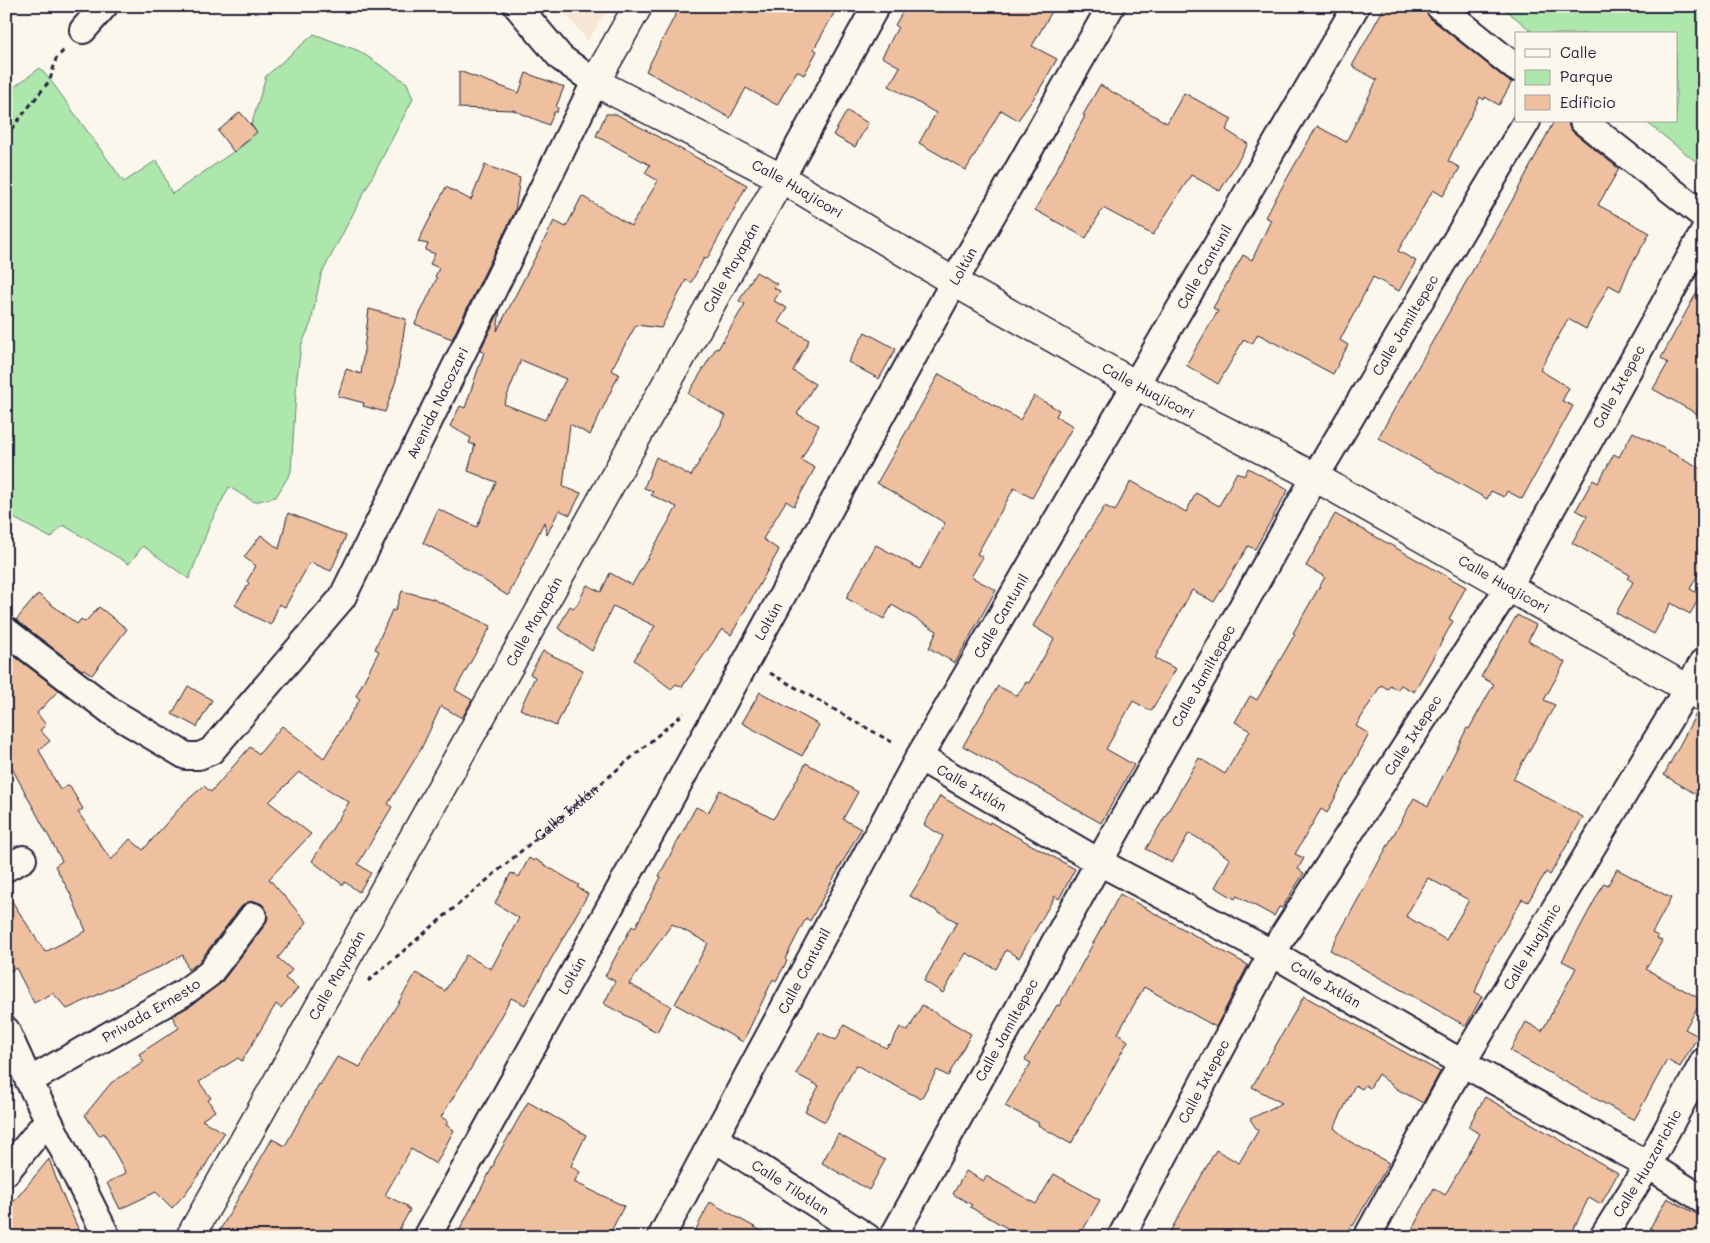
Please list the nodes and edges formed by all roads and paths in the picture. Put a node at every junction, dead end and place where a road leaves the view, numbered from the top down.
1 (104, 6) edge
2 (517, 6) edge
3 (638, 6) edge
4 (876, 6) edge
5 (1111, 6) edge
6 (1356, 6) edge
7 (1440, 6) edge
8 (83, 30) joint
9 (1515, 67) edge
10 (595, 82) junction
11 (1526, 122) edge
12 (1584, 122) edge
13 (6, 136) edge
14 (781, 178) junction
15 (1704, 216) edge
16 (1704, 232) edge
17 (954, 282) junction
18 (1136, 385) junction
19 (1316, 477) junction
20 (1508, 588) junction
21 (6, 631) edge
22 (747, 660) junction
23 (1704, 661) edge
24 (1696, 693) edge
25 (687, 711) dead end
26 (919, 757) junction
27 (1099, 862) junction
28 (253, 916) dead end
29 (1272, 953) junction
30 (363, 985) dead end
31 (6, 1030) edge
32 (1704, 1061) edge
33 (1462, 1063) junction
34 (28, 1081) junction
35 (48, 1120) junction
36 (714, 1138) junction
37 (1648, 1165) junction
38 (6, 1172) edge
39 (1704, 1200) edge
40 (107, 1237) edge
41 (190, 1237) edge
42 (427, 1237) edge
43 (661, 1237) edge
44 (867, 1237) edge
45 (893, 1237) edge
46 (1121, 1237) edge
47 (1366, 1237) edge
48 (1603, 1237) edge

1 - 8 street
2 - 10 street
3 - 10 street, Avenida Nacozari
4 - 14 street, Calle Mayapán
5 - 17 street, Loltún
6 - 18 street, Calle Cantunil
7 - 9 street
8 - 13 path
10 - 14 street, Calle Huajicori
10 - 21 street, Avenida Nacozari
11 - 19 street, Calle Jamiltepec
12 - 15 street
14 - 17 street, Calle Huajicori
14 - 41 street, Calle Mayapán
16 - 20 street, Calle Ixtepec
17 - 18 street, Calle Huajicori
17 - 22 street, Loltún
18 - 19 street, Calle Huajicori
18 - 26 street, Calle Cantunil
19 - 20 street, Calle Huajicori
19 - 27 street, Calle Jamiltepec
20 - 24 street, Calle Huajicori
20 - 29 street, Calle Ixtepec
22 - 26 path
22 - 42 street, Loltún
23 - 24 street, Calle Huajimic
24 - 33 street, Calle Huajimic
25 - 30 path, Calle Ixtlán
26 - 27 street, Calle Ixtlán
26 - 36 street, Calle Cantunil
27 - 29 street, Calle Ixtlán
27 - 45 street, Calle Jamiltepec
28 - 34 street, Privada Ernesto
29 - 33 street, Calle Ixtlán
29 - 46 street, Calle Ixtepec
31 - 34 street
32 - 37 street, Calle Huazarichic
33 - 37 street, Calle Ixtlán
33 - 47 street, Calle Huajimic
34 - 35 street
35 - 38 street
35 - 40 street
36 - 43 street, Calle Cantunil
36 - 44 street, Calle Tilotlan
37 - 39 street, Calle Ixtlán
37 - 48 street, Calle Huazarichic

